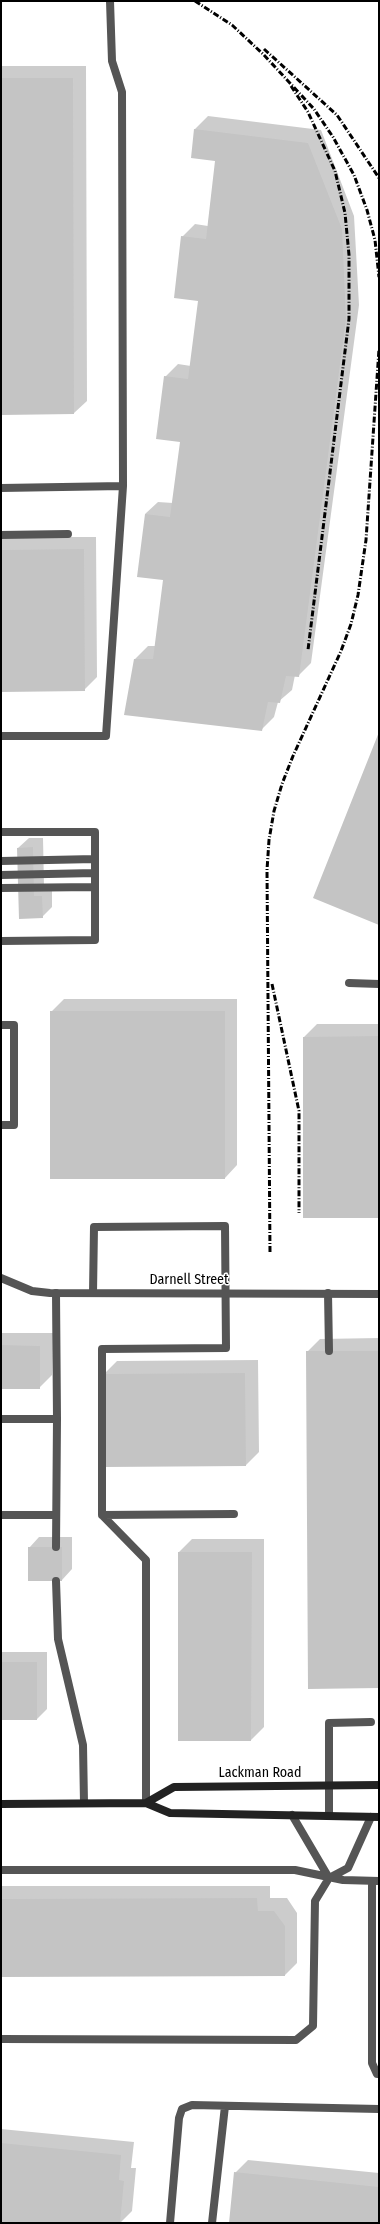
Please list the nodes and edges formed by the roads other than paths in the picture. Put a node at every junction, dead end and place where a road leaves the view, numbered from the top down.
1 (110, 1) edge
2 (122, 486) junction
3 (1, 488) edge
4 (68, 534) dead end
5 (1, 535) edge
6 (1, 736) edge
7 (1, 832) edge
8 (95, 859) junction
9 (1, 860) edge
10 (95, 873) junction
11 (1, 875) edge
12 (95, 887) junction
13 (1, 888) edge
14 (1, 941) edge
15 (350, 983) dead end
16 (379, 984) edge
17 (1, 1025) edge
18 (1, 1125) edge
19 (1, 1278) edge
20 (56, 1293) junction
21 (93, 1293) junction
22 (226, 1293) junction
23 (328, 1293) junction
24 (379, 1294) edge
25 (329, 1351) dead end
26 (1, 1419) edge
27 (57, 1419) junction
28 (234, 1514) dead end
29 (1, 1515) edge
30 (56, 1515) junction
31 (102, 1515) junction
32 (56, 1547) dead end
33 (56, 1581) dead end
34 (371, 1722) dead end
35 (379, 1785) edge
36 (330, 1786) junction
37 (84, 1803) junction
38 (146, 1803) junction
39 (1, 1804) edge
40 (292, 1815) junction
41 (329, 1816) junction
42 (375, 1817) edge
43 (1, 1870) edge
44 (329, 1878) junction
45 (376, 1881) edge
46 (1, 2039) edge
47 (379, 2074) edge
48 (225, 2106) junction
49 (379, 2108) edge
50 (170, 2223) edge
51 (212, 2223) edge

1 - 2 street
2 - 3 street
2 - 6 street
4 - 5 street
7 - 8 street
8 - 9 street
8 - 10 street
10 - 11 street
10 - 12 street
12 - 13 street
12 - 14 street
15 - 16 street
17 - 18 street
19 - 20 street, Darnell Street
20 - 21 street, Darnell Street
20 - 27 street
21 - 22 street, Darnell Street
21 - 22 street
22 - 23 street, Darnell Street
22 - 31 street
23 - 24 street, Darnell Street
23 - 25 street
26 - 27 street
27 - 30 street
28 - 31 street
29 - 30 street
30 - 32 street
31 - 38 street
33 - 37 street
34 - 36 street
35 - 36 main road, Lackman Road
36 - 38 main road, Lackman Road
36 - 41 street
37 - 38 main road, Lackman Road
37 - 39 main road, Lackman Road
38 - 40 main road, Lackman Road
40 - 41 main road, Lackman Road
40 - 44 street
41 - 42 main road, Lackman Road
42 - 44 street
43 - 44 street
44 - 45 street
44 - 46 street
45 - 47 street
48 - 49 street
48 - 50 street
48 - 51 street

